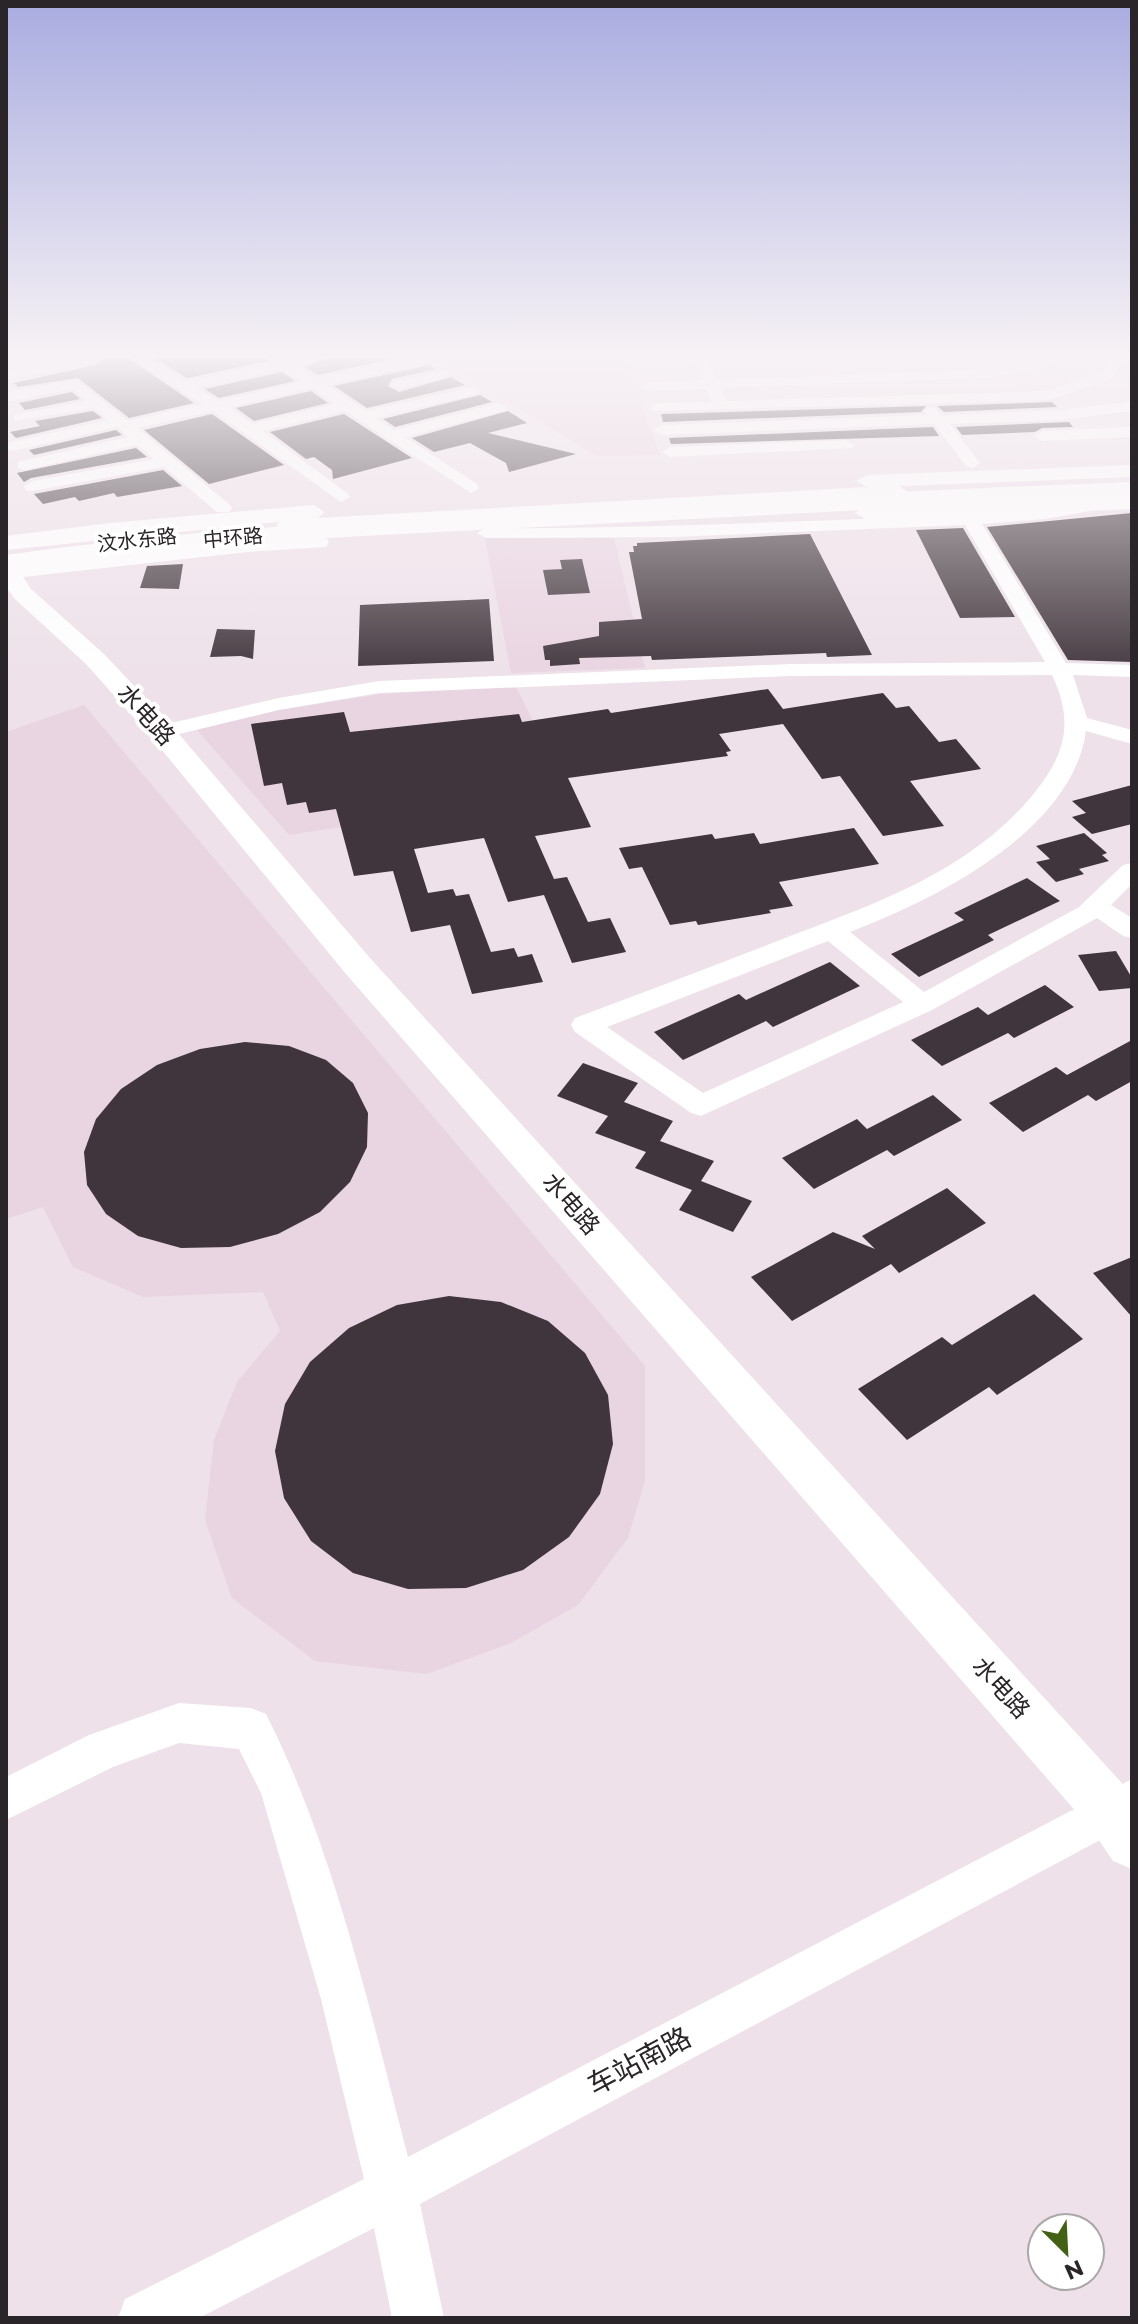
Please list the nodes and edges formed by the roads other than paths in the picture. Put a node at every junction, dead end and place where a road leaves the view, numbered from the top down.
1 (139, 466) edge
2 (175, 466) edge
3 (300, 466) edge
4 (444, 466) edge
5 (901, 466) edge
6 (1055, 466) edge
7 (1132, 468) edge
8 (848, 469) dead end
9 (1029, 475) junction
10 (1132, 482) edge
11 (32, 486) dead end
12 (616, 486) dead end
13 (479, 488) joint
14 (1132, 489) edge
15 (440, 490) dead end
16 (364, 495) dead end
17 (697, 496) junction
18 (341, 497) junction
19 (1121, 502) edge
20 (223, 508) junction
21 (964, 516) junction
22 (431, 524) junction
23 (588, 527) junction
24 (6, 528) edge
25 (258, 528) junction
26 (486, 533) junction
27 (6, 537) edge
28 (337, 541) junction
29 (6, 543) edge
30 (6, 556) edge
31 (6, 563) edge
32 (6, 572) edge
33 (1060, 670) junction
34 (1132, 671) edge
35 (1077, 722) junction
36 (162, 732) junction
37 (1132, 737) edge
38 (1132, 870) edge
39 (1096, 906) junction
40 (831, 930) junction
41 (1132, 930) edge
42 (922, 1004) junction
43 (6, 1799) edge
44 (1125, 1818) edge
45 (392, 2192) junction
46 (144, 2318) edge
47 (418, 2318) edge

1 - 11 street
2 - 20 street
3 - 18 street
4 - 13 street
5 - 8 main road
6 - 9 main road
7 - 9 main road, 汶水东路
7 - 27 highway, 中环路
9 - 17 main road, 汶水东路
10 - 17 main road, 汶水东路
12 - 17 main road
13 - 15 main road
14 - 22 highway, 中环路
16 - 18 main road, 汶水东路
17 - 23 main road
17 - 25 main road, 汶水东路
17 - 29 main road, 汶水东路
18 - 20 main road, 汶水东路
19 - 21 highway
19 - 23 main road, 汶水东路
20 - 24 main road, 汶水东路
21 - 22 highway
21 - 26 street
21 - 33 street
22 - 31 highway, 中环路
23 - 26 main road, 汶水东路
25 - 28 main road
25 - 30 main road, 汶水东路
26 - 28 main road, 汶水东路
28 - 32 main road, 汶水东路
32 - 36 main road, 水电路
33 - 34 street
33 - 35 street
33 - 36 street
35 - 37 street
35 - 40 street
36 - 44 main road, 水电路
38 - 39 street
39 - 41 street
39 - 42 street
40 - 42 street
40 - 42 street
43 - 45 street
44 - 45 street, 车站南路
45 - 46 street, 车站南路
45 - 47 street

